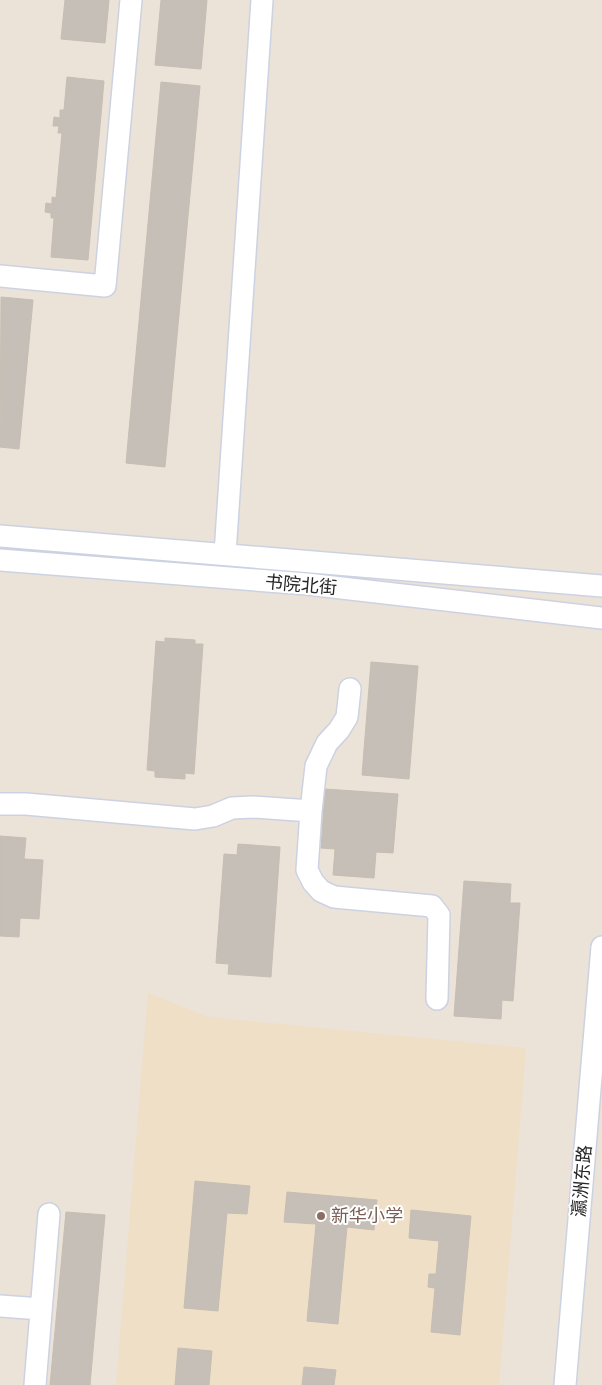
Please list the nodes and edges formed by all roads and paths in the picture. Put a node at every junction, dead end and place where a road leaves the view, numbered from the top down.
1 (131, 0) edge
2 (262, 0) edge
3 (0, 276) edge
4 (0, 536) edge
5 (225, 554) junction
6 (0, 560) edge
7 (602, 586) edge
8 (602, 618) edge
9 (350, 689) dead end
10 (0, 804) edge
11 (310, 811) junction
12 (602, 947) edge
13 (437, 999) dead end
14 (49, 1214) dead end
15 (0, 1306) edge
16 (41, 1309) junction
17 (35, 1385) edge
18 (565, 1385) edge

1 - 3 street
2 - 5 street
4 - 5 street, 书院北街
5 - 7 street, 书院北街
6 - 8 street, 书院北街
9 - 11 street
10 - 11 street
11 - 13 street
12 - 18 street, 瀛洲东路
14 - 16 street
15 - 16 street
16 - 17 street

